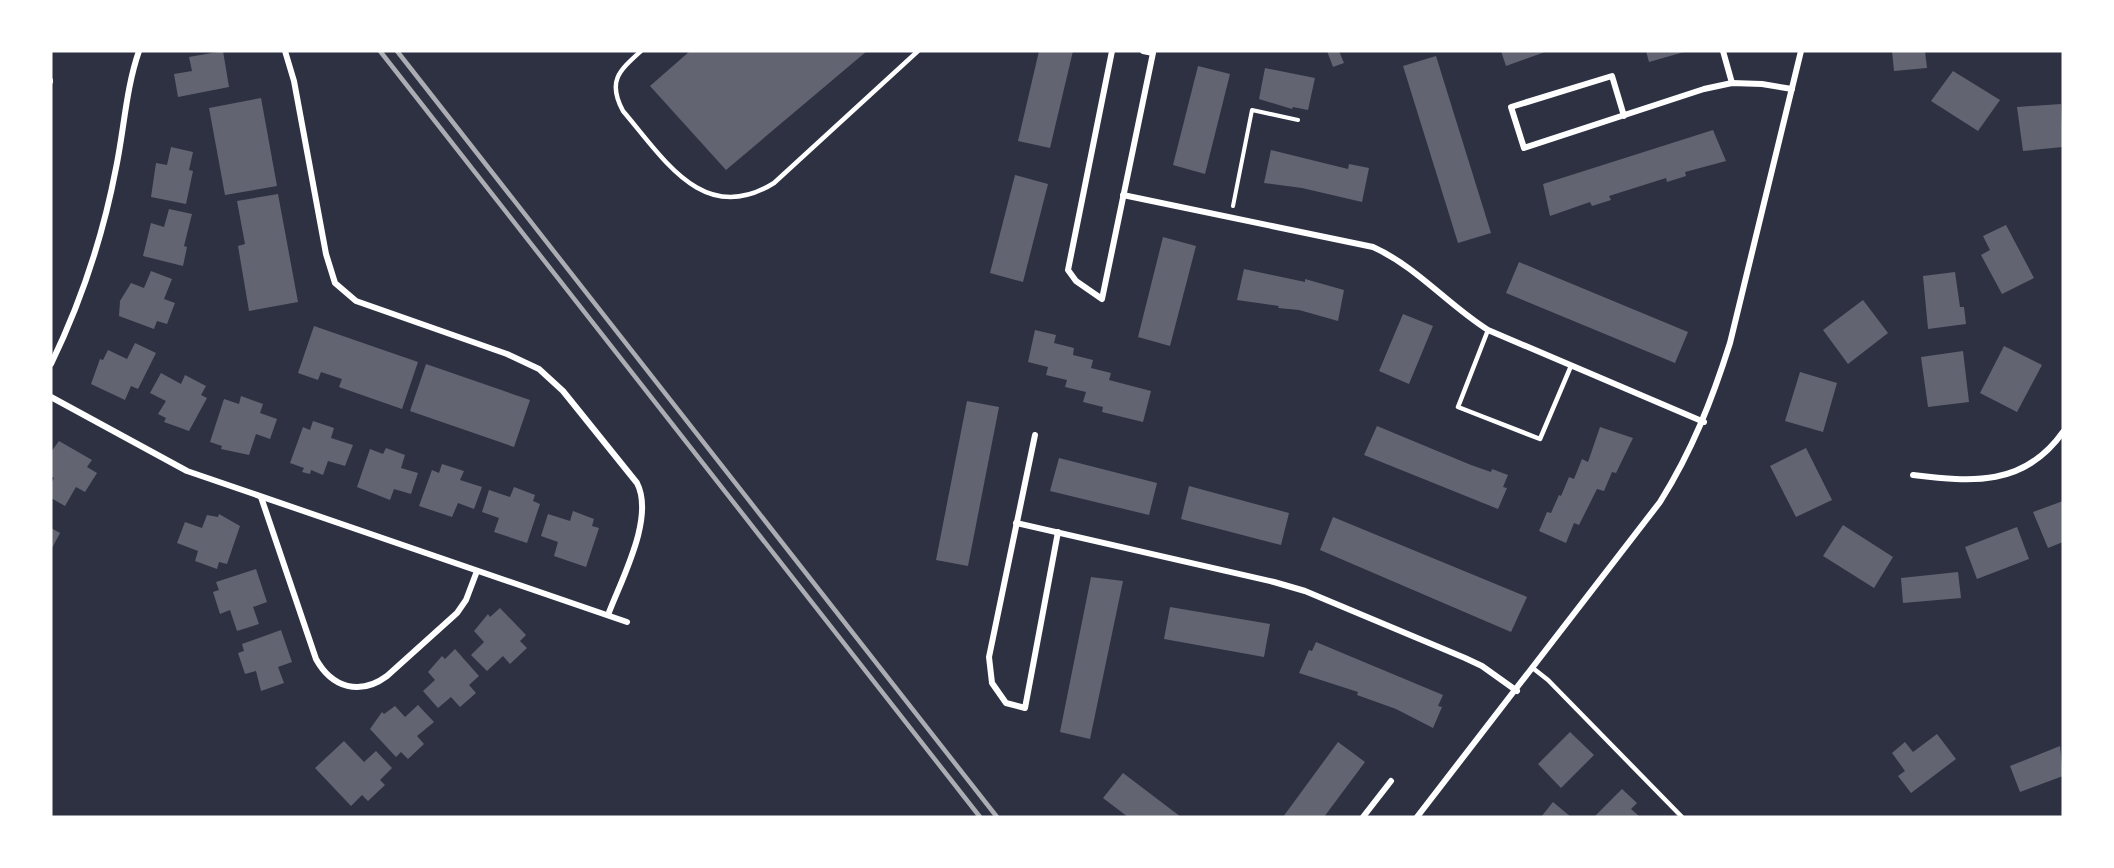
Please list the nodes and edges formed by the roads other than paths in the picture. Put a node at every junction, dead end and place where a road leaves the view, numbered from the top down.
1 (139, 51) edge
2 (285, 51) edge
3 (641, 51) edge
4 (918, 51) edge
5 (1112, 51) edge
6 (1143, 51) edge
7 (1723, 51) edge
8 (1801, 51) edge
9 (1732, 83) junction
10 (1792, 89) junction
11 (1624, 116) junction
12 (1123, 195) junction
13 (1488, 330) junction
14 (51, 364) edge
15 (1571, 366) junction
16 (51, 397) edge
17 (1704, 422) junction
18 (2063, 432) edge
19 (1035, 435) dead end
20 (1913, 475) dead end
21 (261, 497) junction
22 (1016, 523) junction
23 (1058, 532) junction
24 (477, 571) junction
25 (608, 615) junction
26 (627, 622) dead end
27 (1534, 669) junction
28 (1517, 691) junction
29 (1391, 781) dead end
30 (1363, 817) edge
31 (1417, 817) edge
32 (1682, 817) edge

1 - 14 street
2 - 25 street
3 - 4 lane
5 - 12 street
6 - 12 street
7 - 9 street
8 - 10 street
9 - 10 street
9 - 11 street
10 - 17 street
11 - 11 street
12 - 13 street
13 - 15 street
13 - 15 lane
15 - 17 street
16 - 21 street
17 - 27 street
18 - 20 street
19 - 22 street
21 - 24 street
21 - 24 street
22 - 23 street
22 - 23 street
23 - 28 street
24 - 25 street
25 - 26 street
27 - 28 street
27 - 32 lane
28 - 31 street
29 - 30 street

